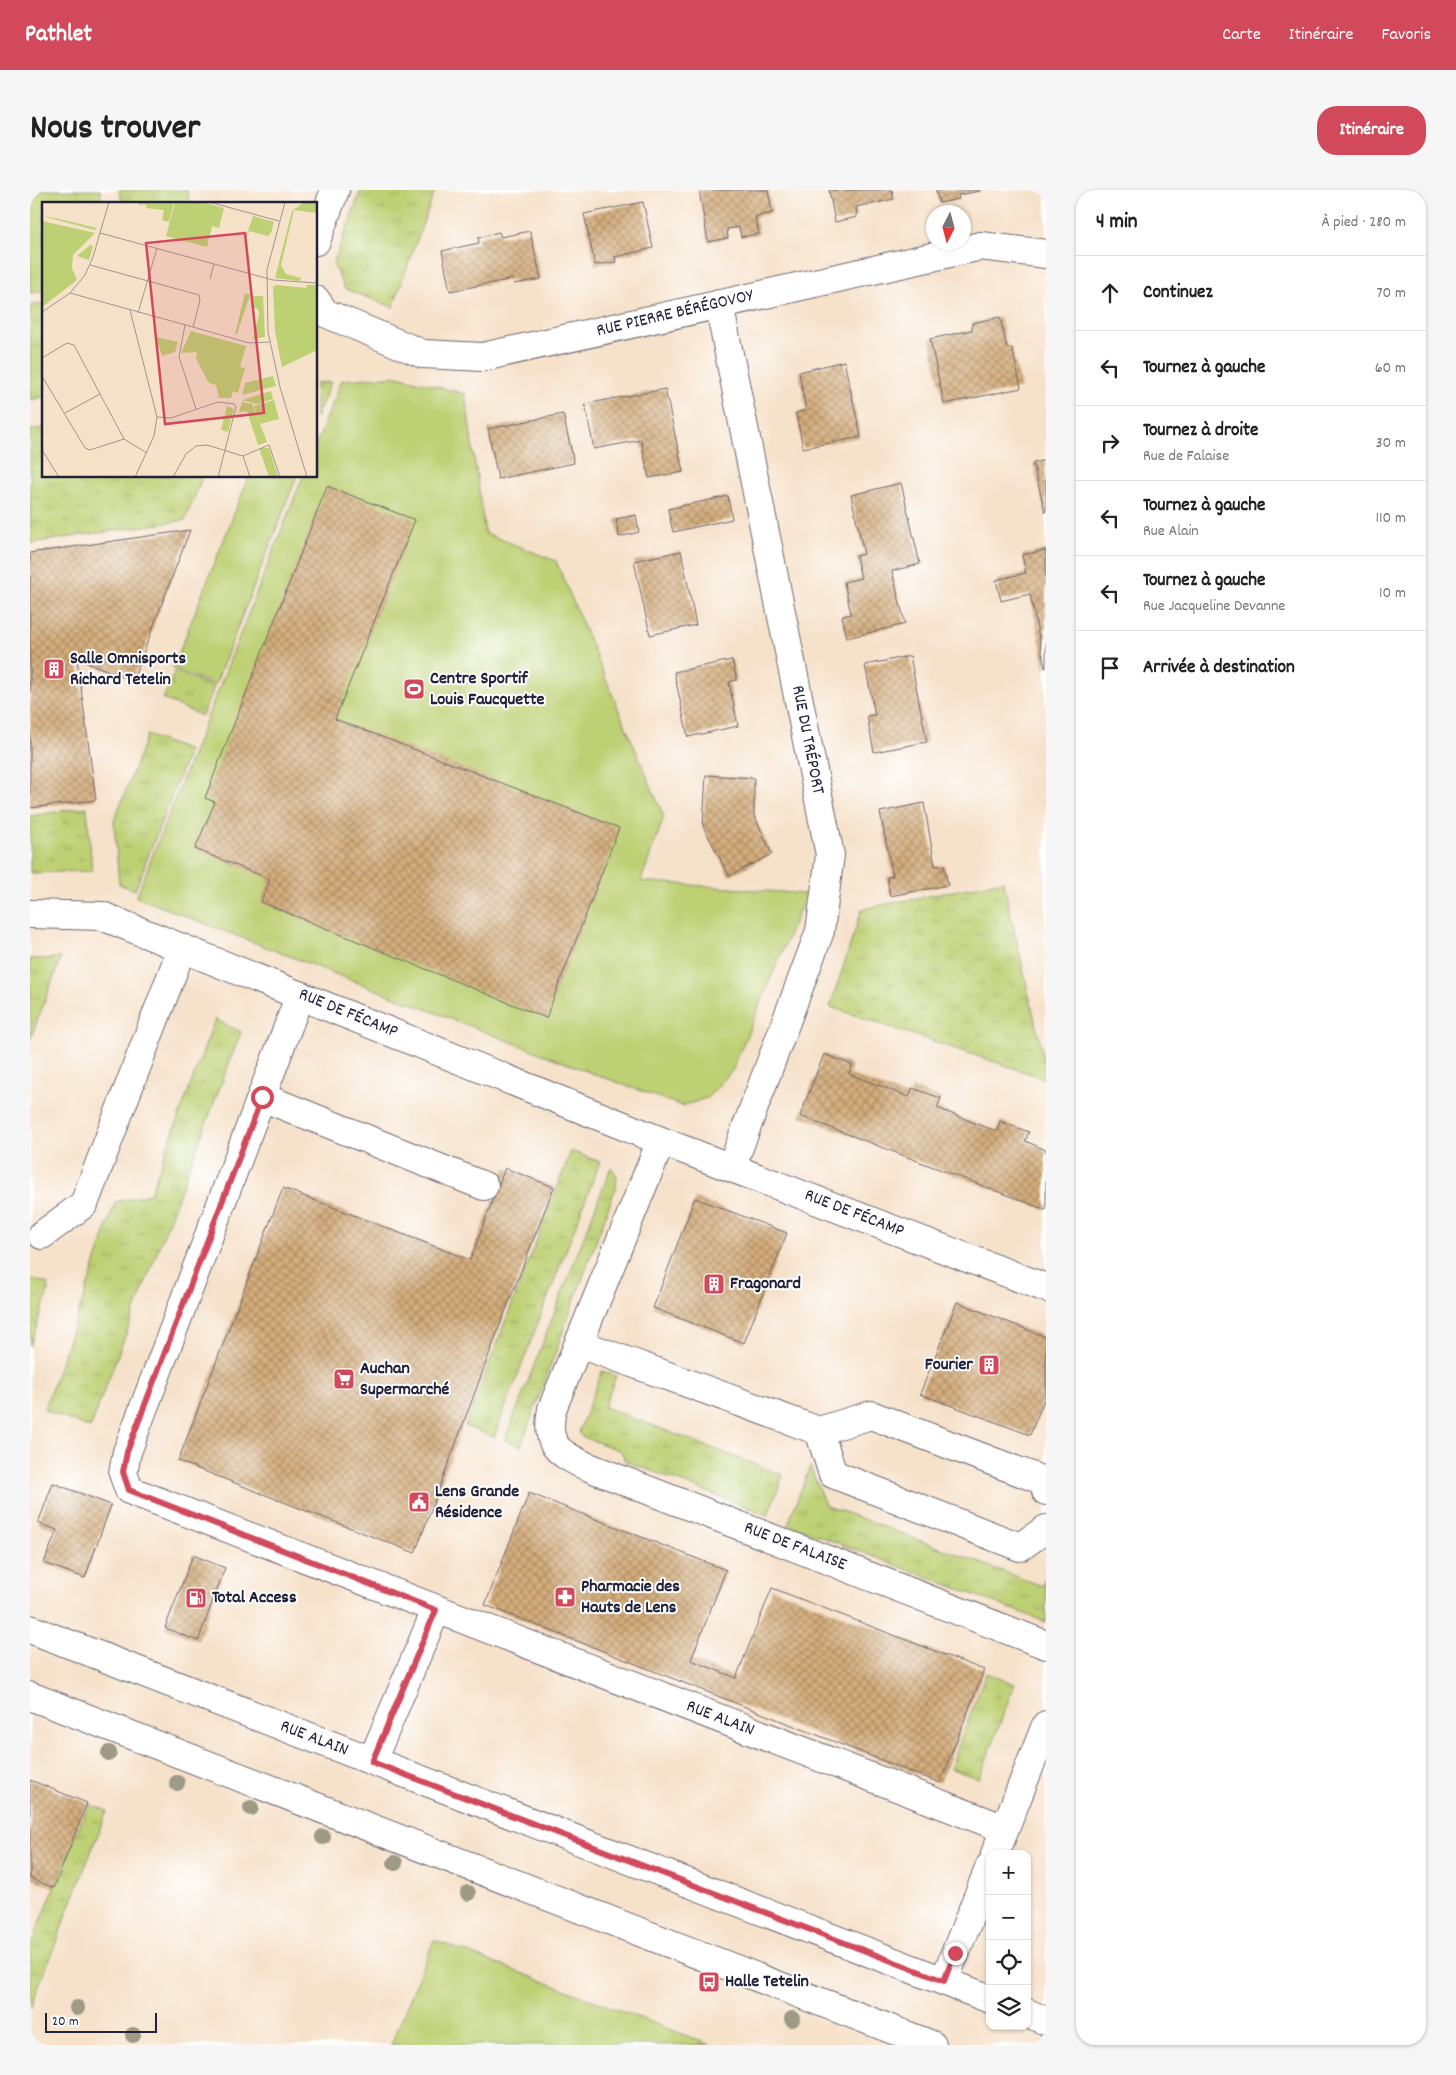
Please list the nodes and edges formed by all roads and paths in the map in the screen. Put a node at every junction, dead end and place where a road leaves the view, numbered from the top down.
1 (335, 190) edge
2 (318, 236) edge
3 (1046, 254) edge
4 (318, 303) edge
5 (719, 304) junction
6 (30, 914) edge
7 (182, 948) junction
8 (300, 995) junction
9 (262, 1097) junction
10 (661, 1141) junction
11 (732, 1166) junction
12 (484, 1186) dead end
13 (42, 1235) dead end
14 (1046, 1288) edge
15 (580, 1344) junction
16 (818, 1431) junction
17 (1046, 1491) edge
18 (1046, 1529) edge
19 (436, 1610) junction
20 (30, 1629) edge
21 (1046, 1645) edge
22 (30, 1696) edge
23 (1046, 1725) edge
24 (372, 1762) junction
25 (1005, 1829) junction
26 (997, 1850) edge
27 (986, 1876) edge
28 (944, 1981) junction
29 (986, 1997) edge
30 (1031, 2014) edge
31 (1046, 2020) edge
32 (932, 2045) edge

1 - 2 street
3 - 5 street, RUE PIERRE BÉRÉGOVOY
4 - 5 street, RUE PIERRE BÉRÉGOVOY
5 - 11 street, RUE DU TRÉPORT
6 - 7 street, RUE DE FÉCAMP
7 - 8 street, RUE DE FÉCAMP
7 - 13 street
8 - 9 street
8 - 10 street, RUE DE FÉCAMP
9 - 12 street
9 - 19 street, RUE ALAIN
10 - 11 street, RUE DE FÉCAMP
10 - 15 street
11 - 14 street, RUE DE FÉCAMP
15 - 16 street
15 - 21 street, RUE DE FALAISE
16 - 17 street
16 - 18 street
19 - 24 street
19 - 25 street, RUE ALAIN
20 - 24 street, RUE ALAIN
22 - 32 street
23 - 25 street
24 - 28 street, RUE ALAIN
25 - 26 street
27 - 28 street
28 - 29 street, RUE ALAIN
30 - 31 street

